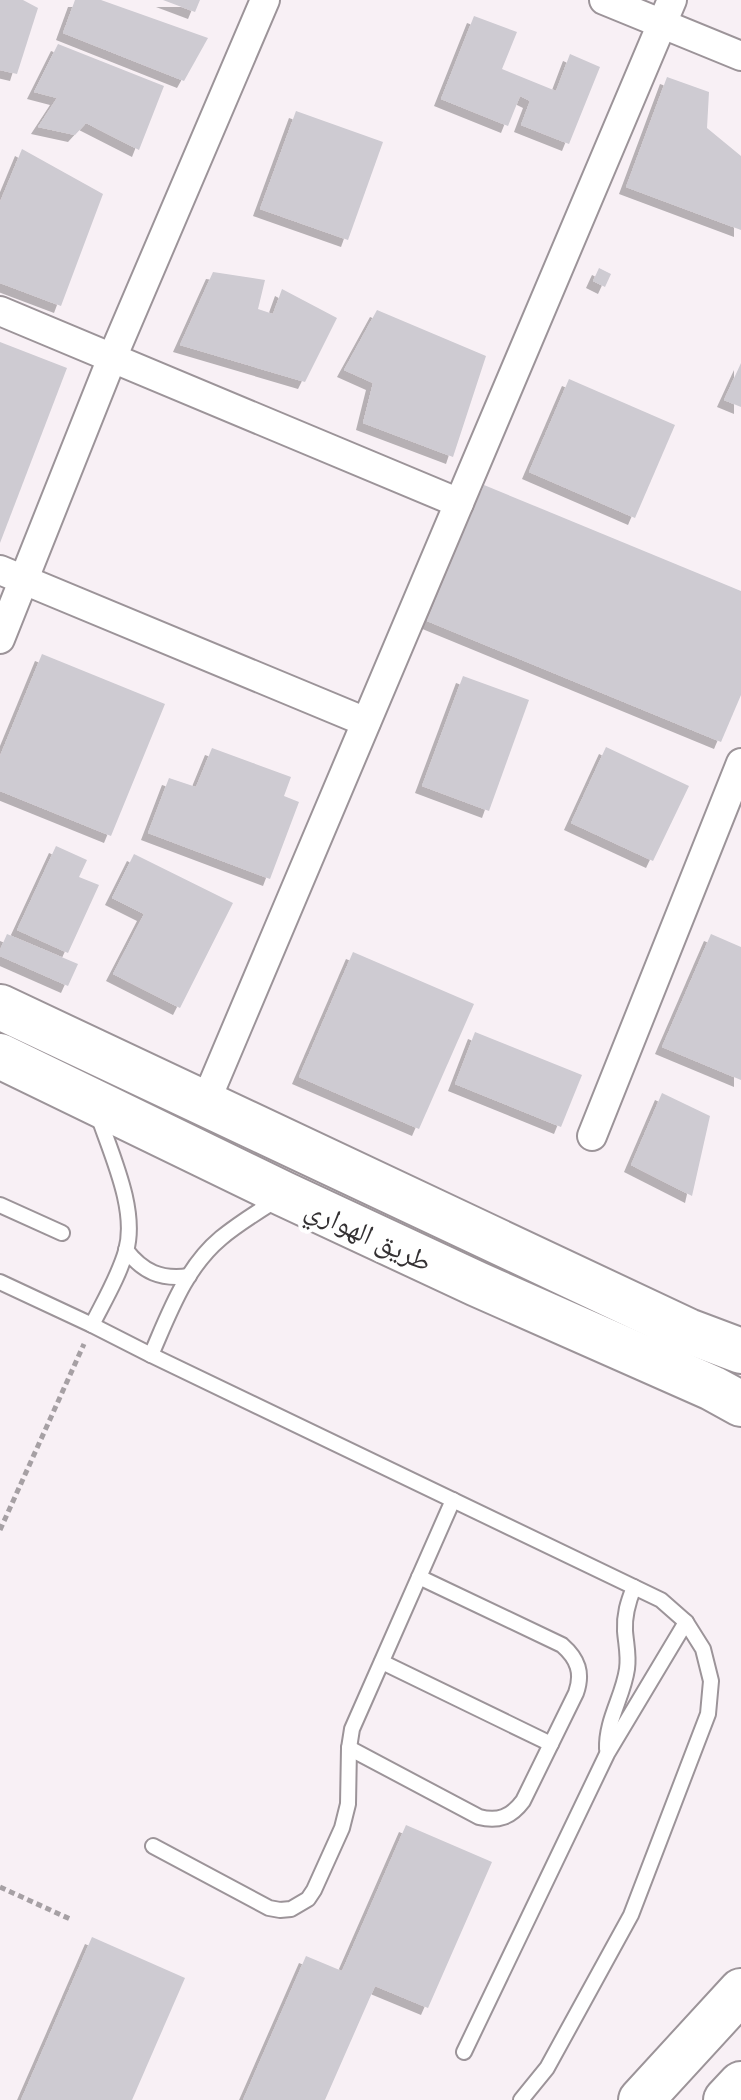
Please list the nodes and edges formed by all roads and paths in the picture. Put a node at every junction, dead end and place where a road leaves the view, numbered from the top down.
1 (265, 0) edge
2 (604, 0) edge
3 (667, 12) edge
4 (741, 56) edge
5 (0, 311) edge
6 (112, 358) junction
7 (459, 503) junction
8 (12, 575) edge
9 (0, 639) edge
10 (366, 722) junction
11 (741, 763) edge
12 (0, 1007) edge
13 (0, 1056) edge
14 (93, 1101) junction
15 (205, 1103) junction
16 (592, 1136) dead end
17 (284, 1194) junction
18 (0, 1205) edge
19 (62, 1233) dead end
20 (126, 1250) junction
21 (189, 1276) junction
22 (0, 1282) edge
23 (92, 1325) junction
24 (741, 1351) edge
25 (151, 1355) junction
26 (741, 1404) edge
27 (453, 1500) junction
28 (0, 1530) edge
29 (419, 1577) junction
30 (634, 1587) junction
31 (686, 1622) junction
32 (382, 1662) junction
33 (551, 1744) junction
34 (349, 1748) junction
35 (607, 1754) junction
36 (153, 1846) dead end
37 (0, 1887) edge
38 (70, 1919) dead end
39 (741, 1991) edge
40 (464, 2052) dead end
41 (741, 2084) edge
42 (521, 2100) edge
43 (641, 2100) edge
44 (726, 2100) edge

1 - 6 street
2 - 3 street
3 - 4 street
3 - 7 street
5 - 6 street
6 - 7 street
6 - 8 street
7 - 10 street
8 - 9 street
8 - 10 street
10 - 15 street
11 - 16 street
12 - 15 highway, طريق الهواري
13 - 14 highway, طريق الهواري
14 - 17 highway, طريق الهواري
14 - 20 lane
15 - 24 highway, طريق الهواري
17 - 21 lane
17 - 26 highway, طريق الهواري
18 - 19 lane
20 - 21 lane
20 - 23 lane
21 - 25 lane
22 - 23 lane
23 - 25 lane
23 - 28 path
25 - 27 lane
27 - 29 lane
27 - 30 lane
29 - 32 lane
29 - 33 lane
30 - 31 lane
30 - 35 lane
31 - 35 lane
31 - 42 lane
32 - 33 lane
32 - 34 lane
33 - 34 lane
34 - 36 lane
35 - 40 lane
37 - 38 path
39 - 43 highway
41 - 44 highway

